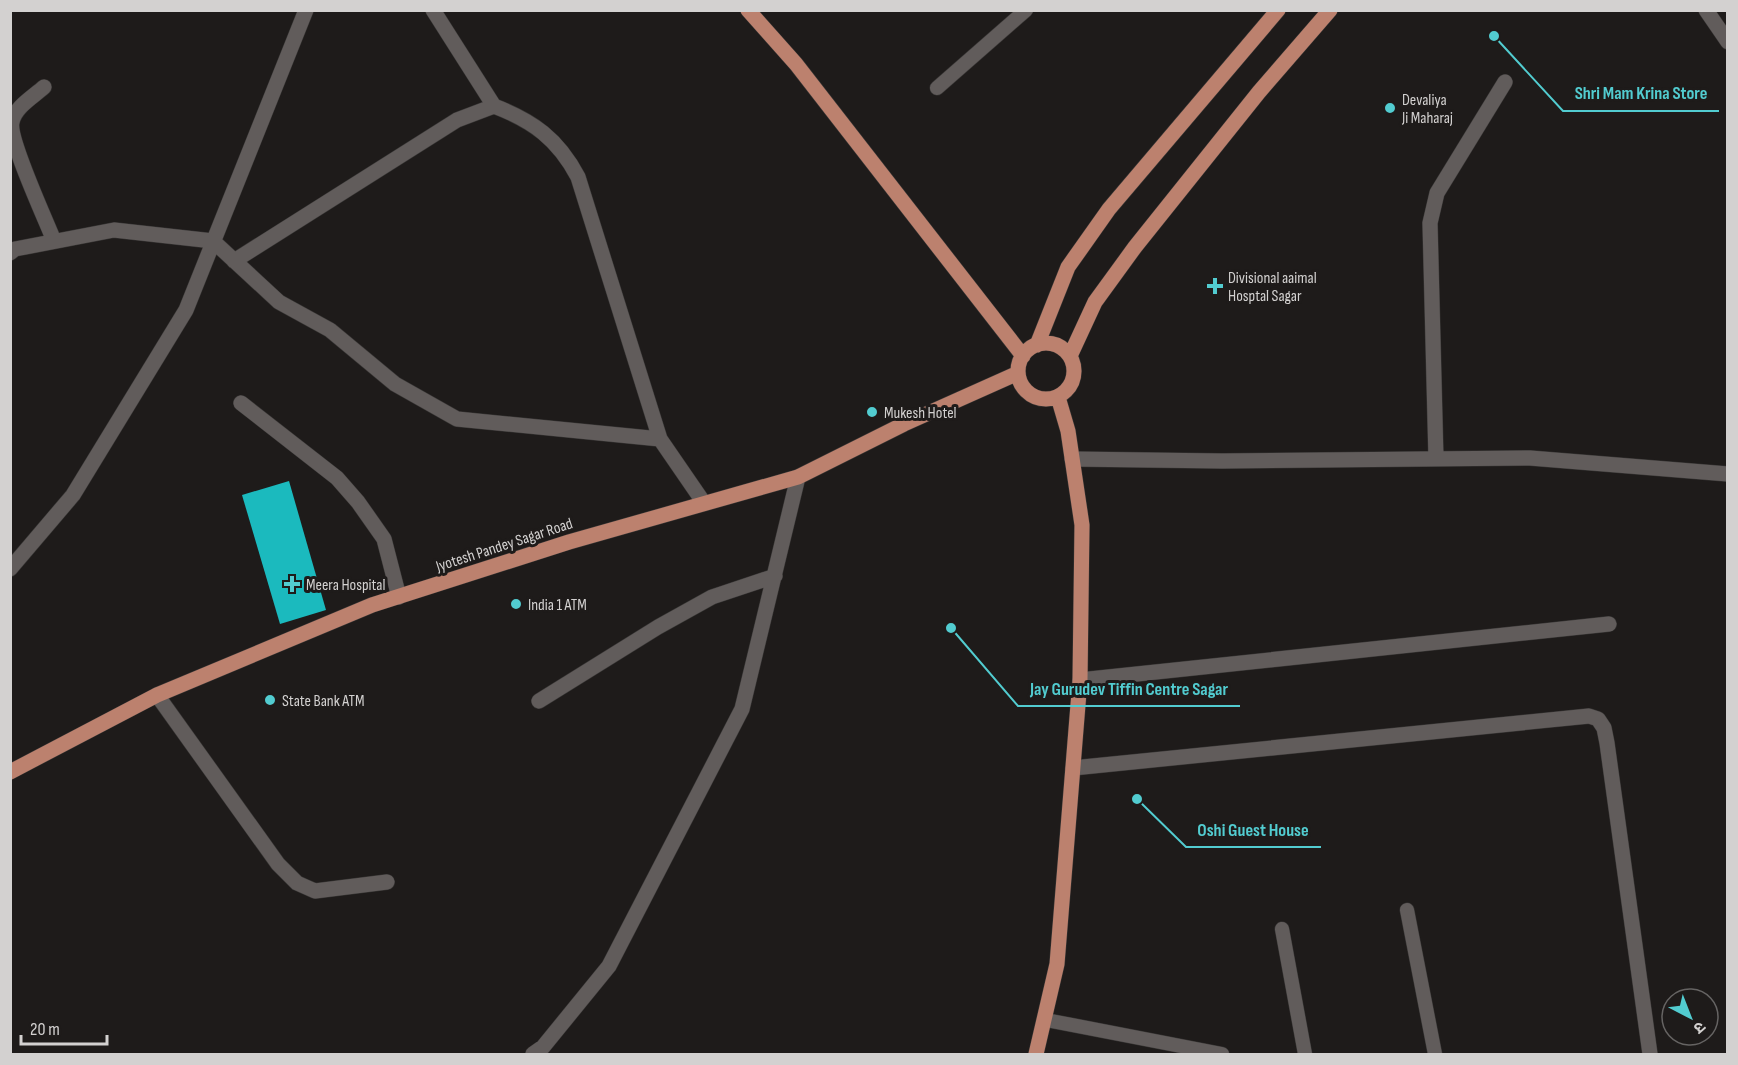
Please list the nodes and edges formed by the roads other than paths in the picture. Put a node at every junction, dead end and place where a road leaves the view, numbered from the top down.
1 (306, 10) edge
2 (433, 10) edge
3 (748, 10) edge
4 (1026, 10) edge
5 (1278, 10) edge
6 (1330, 10) edge
7 (1706, 10) edge
8 (1728, 42) edge
9 (1505, 82) dead end
10 (44, 87) dead end
11 (937, 88) dead end
12 (494, 106) junction
13 (213, 241) junction
14 (54, 242) junction
15 (10, 253) edge
16 (234, 261) junction
17 (1036, 345) junction
18 (1023, 356) junction
19 (1070, 356) junction
20 (1018, 373) junction
21 (1058, 397) junction
22 (241, 403) dead end
23 (660, 439) junction
24 (1072, 459) junction
25 (1436, 459) junction
26 (1728, 474) edge
27 (798, 477) junction
28 (704, 503) junction
29 (10, 569) edge
30 (775, 576) junction
31 (399, 597) junction
32 (1609, 624) dead end
33 (1080, 680) junction
34 (157, 695) junction
35 (539, 701) dead end
36 (1073, 768) junction
37 (10, 772) edge
38 (387, 882) dead end
39 (1407, 910) dead end
40 (1282, 929) dead end
41 (1046, 1020) junction
42 (533, 1054) edge
43 (1036, 1054) edge
44 (1222, 1054) edge
45 (1305, 1054) edge
46 (1435, 1054) edge
47 (1650, 1054) edge

1 - 13 street
2 - 12 street
3 - 18 main road
4 - 11 lane
5 - 17 main road
6 - 19 main road
7 - 8 street
9 - 25 street
10 - 14 street
12 - 16 street
12 - 23 street
13 - 14 street
13 - 16 street
13 - 29 street
14 - 15 street
16 - 23 street
17 - 18 main road
17 - 19 main road
18 - 20 main road
19 - 21 main road
20 - 21 main road
20 - 27 main road, Jyotesh Pandey Sagar Road
21 - 24 main road
22 - 31 street
23 - 28 street
24 - 25 street
24 - 33 main road
25 - 26 street
27 - 28 main road, Jyotesh Pandey Sagar Road
27 - 30 street
28 - 31 main road, Jyotesh Pandey Sagar Road
30 - 35 street
30 - 42 street
31 - 34 main road, Jyotesh Pandey Sagar Road
32 - 33 street
33 - 36 main road
34 - 37 main road, Jyotesh Pandey Sagar Road
34 - 38 street
36 - 41 main road
36 - 47 street
39 - 46 lane
40 - 45 lane
41 - 43 main road
41 - 44 lane

